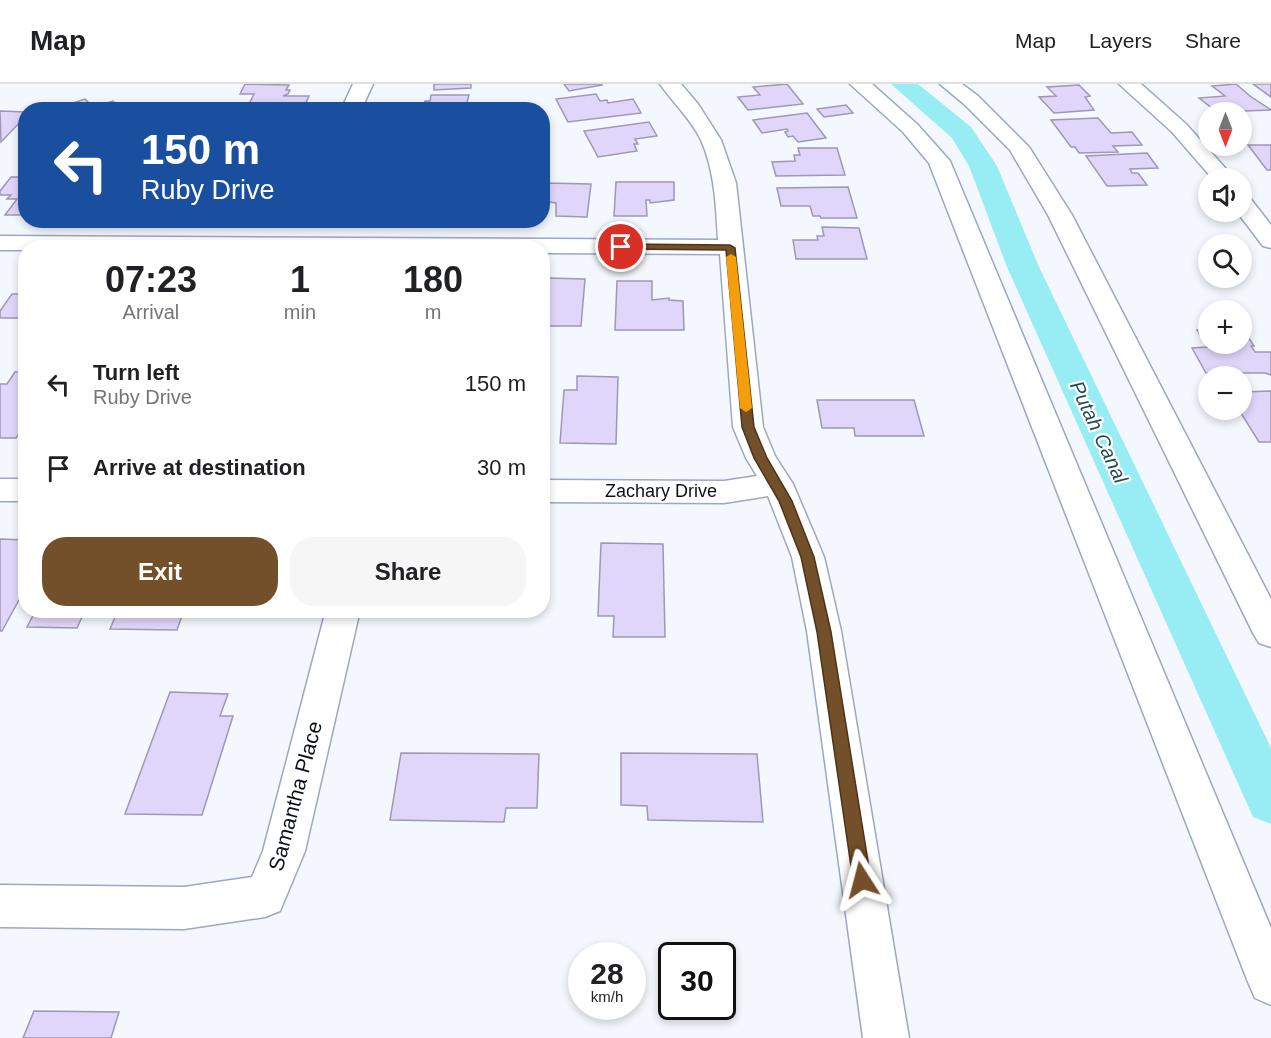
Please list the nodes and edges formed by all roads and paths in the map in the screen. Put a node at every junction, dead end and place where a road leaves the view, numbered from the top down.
1 (363, 84) edge
2 (670, 84) edge
3 (860, 84) edge
4 (950, 84) edge
5 (1129, 84) edge
6 (355, 102) edge
7 (1214, 168) edge
8 (1252, 206) edge
9 (1271, 208) edge
10 (1252, 216) edge
11 (98, 240) edge
12 (481, 240) edge
13 (1271, 241) edge
14 (18, 242) edge
15 (550, 242) edge
16 (0, 243) edge
17 (730, 248) junction
18 (778, 484) junction
19 (0, 490) edge
20 (18, 490) edge
21 (550, 491) edge
22 (341, 618) edge
23 (1271, 633) edge
24 (0, 906) edge
25 (1271, 982) edge
26 (886, 1038) edge

1 - 6 street
2 - 17 street
3 - 25 street
4 - 23 street
5 - 7 street
8 - 9 street
10 - 13 street
11 - 12 street
14 - 16 street
15 - 17 street
17 - 18 street
18 - 21 street, Zachary Drive
18 - 26 street
19 - 20 street
22 - 24 street, Samantha Place

